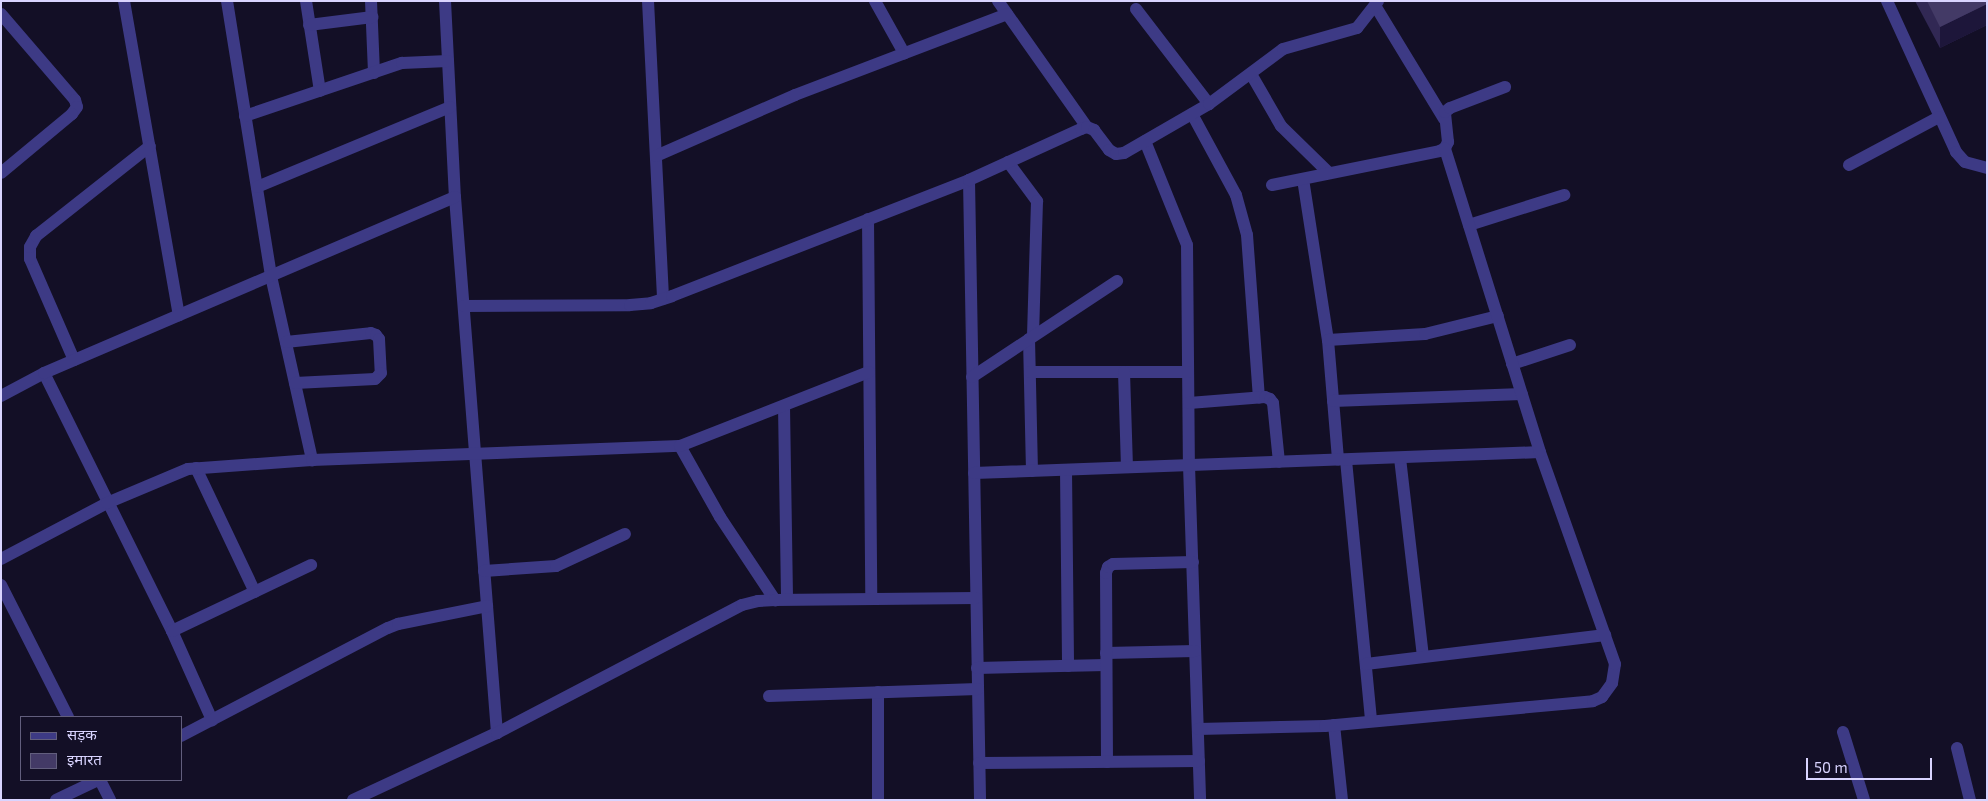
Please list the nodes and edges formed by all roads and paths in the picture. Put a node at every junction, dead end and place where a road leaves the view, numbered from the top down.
1 (124, 1) edge
2 (227, 1) edge
3 (306, 1) edge
4 (371, 1) edge
5 (445, 1) edge
6 (648, 1) edge
7 (875, 1) edge
8 (998, 1) edge
9 (1887, 1) edge
10 (1377, 4) edge
11 (1136, 9) dead end
12 (1, 14) edge
13 (1007, 14) junction
14 (372, 17) junction
15 (309, 25) junction
16 (904, 53) junction
17 (448, 62) junction
18 (374, 73) junction
19 (1251, 74) junction
20 (1505, 87) dead end
21 (320, 91) junction
22 (1209, 104) junction
23 (450, 107) junction
24 (1192, 114) junction
25 (245, 116) junction
26 (1939, 117) junction
27 (1444, 119) junction
28 (1087, 127) junction
29 (1145, 141) junction
30 (150, 146) junction
31 (1445, 148) junction
32 (656, 156) junction
33 (1008, 162) junction
34 (1848, 165) dead end
35 (1987, 168) edge
36 (1, 173) edge
37 (1329, 173) junction
38 (1303, 179) junction
39 (969, 180) junction
40 (1272, 185) dead end
41 (257, 187) junction
42 (1564, 195) dead end
43 (455, 197) junction
44 (868, 219) junction
45 (1469, 225) junction
46 (271, 276) junction
47 (1118, 281) dead end
48 (663, 299) junction
49 (464, 306) junction
50 (179, 315) junction
51 (1498, 316) junction
52 (1031, 338) junction
53 (1328, 340) junction
54 (286, 342) junction
55 (1570, 346) dead end
56 (74, 360) junction
57 (1512, 364) junction
58 (869, 372) junction
59 (1030, 372) junction
60 (1124, 372) junction
61 (1188, 372) junction
62 (44, 373) junction
63 (972, 377) junction
64 (295, 383) junction
65 (1522, 394) junction
66 (1, 396) edge
67 (1259, 398) junction
68 (1333, 401) junction
69 (1189, 403) junction
70 (784, 406) junction
71 (680, 446) junction
72 (1540, 452) junction
73 (475, 453) junction
74 (1400, 458) junction
75 (312, 460) junction
76 (1342, 460) junction
77 (1279, 462) junction
78 (1189, 465) junction
79 (1127, 467) junction
80 (196, 468) junction
81 (1066, 470) junction
82 (1032, 471) junction
83 (974, 473) junction
84 (107, 503) junction
85 (625, 534) dead end
86 (1, 559) edge
87 (1193, 562) junction
88 (311, 566) dead end
89 (484, 571) junction
90 (1, 585) edge
91 (255, 592) junction
92 (976, 598) junction
93 (781, 599) junction
94 (870, 599) junction
95 (487, 606) junction
96 (172, 631) junction
97 (1605, 635) junction
98 (1195, 650) junction
99 (1423, 657) junction
100 (1106, 659) junction
101 (1366, 664) junction
102 (1068, 666) junction
103 (977, 668) junction
104 (978, 689) junction
105 (878, 692) junction
106 (769, 696) dead end
107 (67, 716) edge
108 (212, 720) junction
109 (1371, 721) junction
110 (1334, 725) junction
111 (1198, 729) junction
112 (1842, 732) dead end
113 (496, 733) junction
114 (182, 735) edge
115 (1957, 748) dead end
116 (1199, 761) junction
117 (1107, 762) junction
118 (979, 764) junction
119 (97, 781) edge
120 (100, 781) edge
121 (56, 800) edge
122 (110, 800) edge
123 (353, 800) edge
124 (878, 800) edge
125 (980, 800) edge
126 (1200, 800) edge
127 (1342, 800) edge
128 (1864, 800) edge
129 (1970, 800) edge

1 - 30 street
2 - 25 street
3 - 15 street
4 - 14 street
5 - 17 street
6 - 32 street
7 - 16 street
8 - 13 street
9 - 26 street
10 - 19 street
10 - 27 street
11 - 22 street
12 - 36 street
13 - 16 street
13 - 28 street
14 - 15 street
14 - 18 street
15 - 21 street
16 - 32 street
17 - 18 street
17 - 23 street
18 - 21 street
19 - 22 street
19 - 37 street
20 - 27 street
21 - 25 street
22 - 24 street
23 - 41 street
23 - 43 street
24 - 29 street
24 - 67 street
25 - 41 street
26 - 34 street
26 - 35 street
27 - 31 street
28 - 29 street
28 - 33 street
29 - 61 street
30 - 50 street
30 - 56 street
31 - 37 street
31 - 45 street
32 - 48 street
33 - 39 street
33 - 52 street
37 - 38 street
38 - 40 street
38 - 53 street
39 - 44 street
39 - 63 street
41 - 46 street
42 - 45 street
43 - 46 street
43 - 49 street
44 - 48 street
44 - 58 street
45 - 51 street
46 - 50 street
46 - 54 street
47 - 52 street
48 - 49 street
49 - 73 street
50 - 56 street
51 - 53 street
51 - 57 street
52 - 59 street
52 - 63 street
53 - 68 street
54 - 64 street
54 - 64 street
55 - 57 street
56 - 62 street
57 - 65 street
58 - 70 street
58 - 94 street
59 - 60 street
59 - 82 street
60 - 61 street
60 - 79 street
61 - 69 street
62 - 66 street
62 - 84 street
63 - 83 street
64 - 75 street
65 - 68 street
65 - 72 street
67 - 69 street
67 - 77 street
68 - 76 street
69 - 78 street
70 - 71 street
70 - 93 street
71 - 73 street
71 - 93 street
72 - 74 street
72 - 97 street
73 - 75 street
73 - 89 street
74 - 76 street
74 - 99 street
75 - 80 street
76 - 77 street
76 - 101 street
77 - 78 street
78 - 79 street
78 - 87 street
79 - 81 street
80 - 84 street
80 - 91 street
81 - 82 street
81 - 102 street
82 - 83 street
83 - 92 street
84 - 86 street
84 - 96 street
85 - 89 street
87 - 98 street
87 - 100 street
88 - 91 street
89 - 95 street
90 - 107 street
91 - 96 street
92 - 94 street
92 - 103 street
93 - 94 street
93 - 113 street
95 - 108 street
95 - 113 street
96 - 108 street
97 - 99 street
97 - 109 street
98 - 100 street
98 - 111 street
99 - 101 street
100 - 102 street
100 - 117 street
101 - 109 street
102 - 103 street
103 - 104 street
104 - 105 street
104 - 118 street
105 - 106 street
105 - 124 street
108 - 114 street
109 - 110 street
110 - 111 street
110 - 127 street
111 - 116 street
112 - 128 street
113 - 123 street
115 - 129 street
116 - 117 street
116 - 126 street
117 - 118 street
118 - 125 street
119 - 121 street
120 - 122 street

